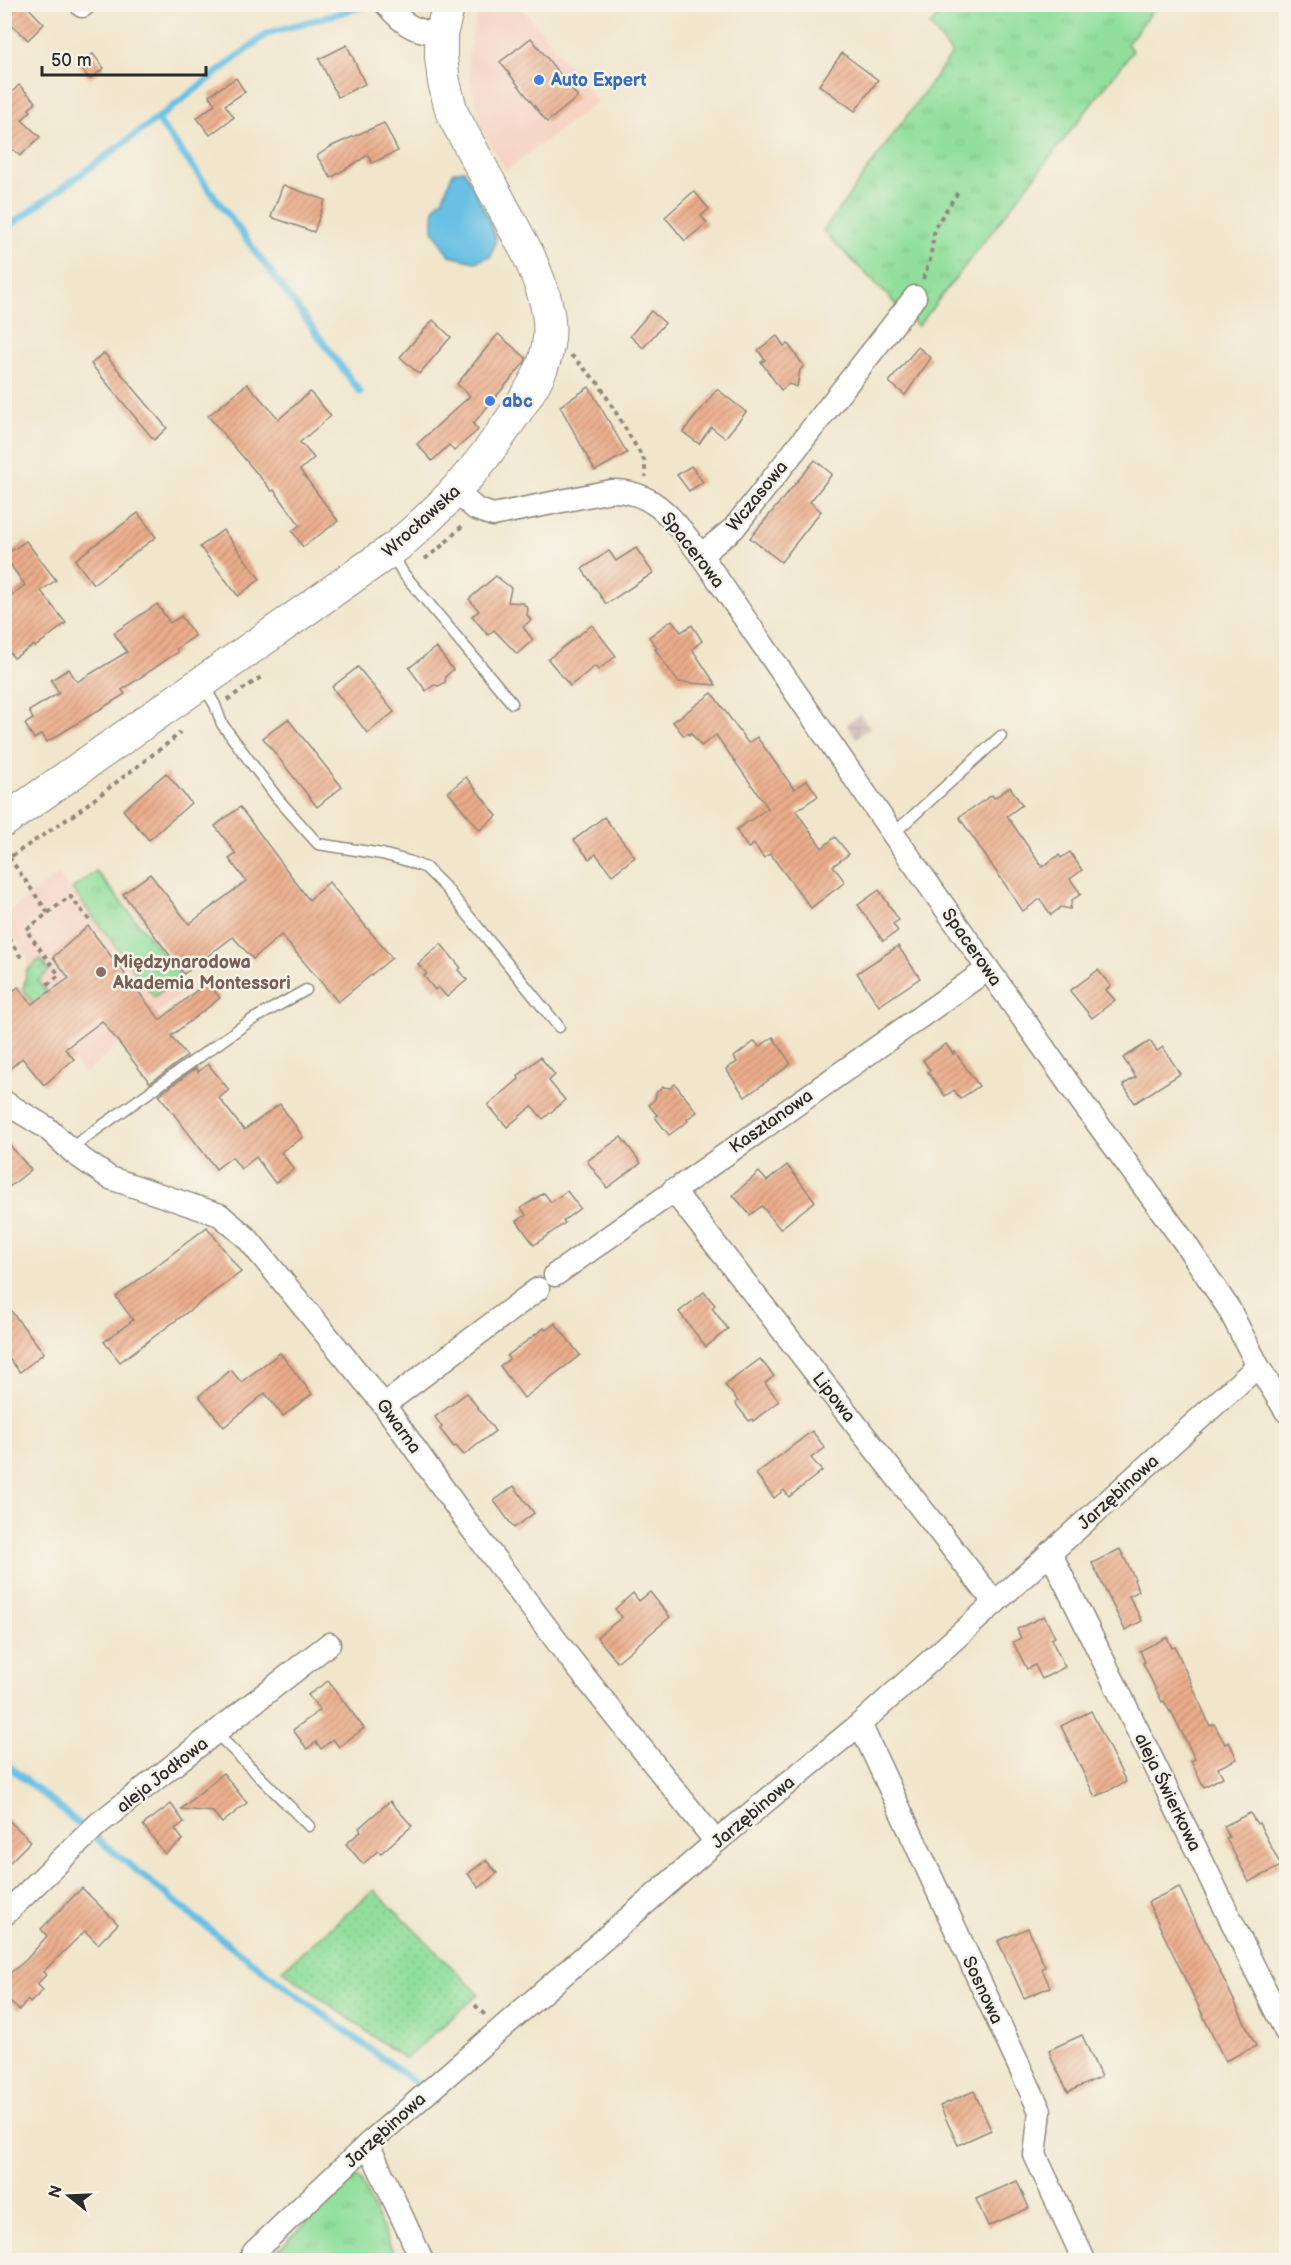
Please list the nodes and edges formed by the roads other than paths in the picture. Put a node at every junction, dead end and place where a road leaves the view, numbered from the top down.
1 (386, 4) edge
2 (449, 4) edge
3 (441, 34) junction
4 (915, 297) road end
5 (463, 505) junction
6 (701, 555) junction
7 (396, 562) junction
8 (209, 694) junction
9 (512, 703) dead end
10 (1001, 736) dead end
11 (4, 821) edge
12 (893, 834) junction
13 (988, 969) junction
14 (306, 990) dead end
15 (559, 1027) dead end
16 (4, 1102) edge
17 (69, 1149) junction
18 (673, 1190) junction
19 (1258, 1366) junction
20 (384, 1405) junction
21 (1287, 1411) edge
22 (1050, 1552) junction
23 (995, 1603) junction
24 (329, 1644) dead end
25 (860, 1724) junction
26 (216, 1733) junction
27 (309, 1826) dead end
28 (716, 1842) junction
29 (4, 1915) edge
30 (1287, 2032) edge
31 (368, 2144) junction
32 (250, 2260) edge
33 (422, 2260) edge
34 (1084, 2260) edge

1 - 3 street
2 - 3 street, Wrocławska
3 - 5 street, Wrocławska
4 - 6 street, Wczasowa
5 - 6 street, Spacerowa
5 - 7 street, Wrocławska
6 - 12 street, Spacerowa
7 - 8 street, Wrocławska
7 - 9 lane
8 - 11 street, Wrocławska
8 - 15 lane
10 - 12 lane
12 - 13 street, Spacerowa
13 - 18 street, Kasztanowa
13 - 19 street, Spacerowa
14 - 17 lane
16 - 17 street, Gwarna
17 - 20 street, Gwarna
18 - 20 street, Kasztanowa
18 - 23 street, Lipowa
19 - 21 street, Spacerowa
19 - 22 street, Jarzębinowa
20 - 28 street, Gwarna
22 - 23 street, Jarzębinowa
22 - 30 street, aleja Świerkowa
23 - 25 street, Jarzębinowa
24 - 26 street, aleja Jodłowa
25 - 28 street, Jarzębinowa
25 - 34 street, Sosnowa
26 - 27 lane
26 - 29 street, aleja Jodłowa
28 - 31 street, Jarzębinowa
31 - 32 street, Jarzębinowa
31 - 33 street

